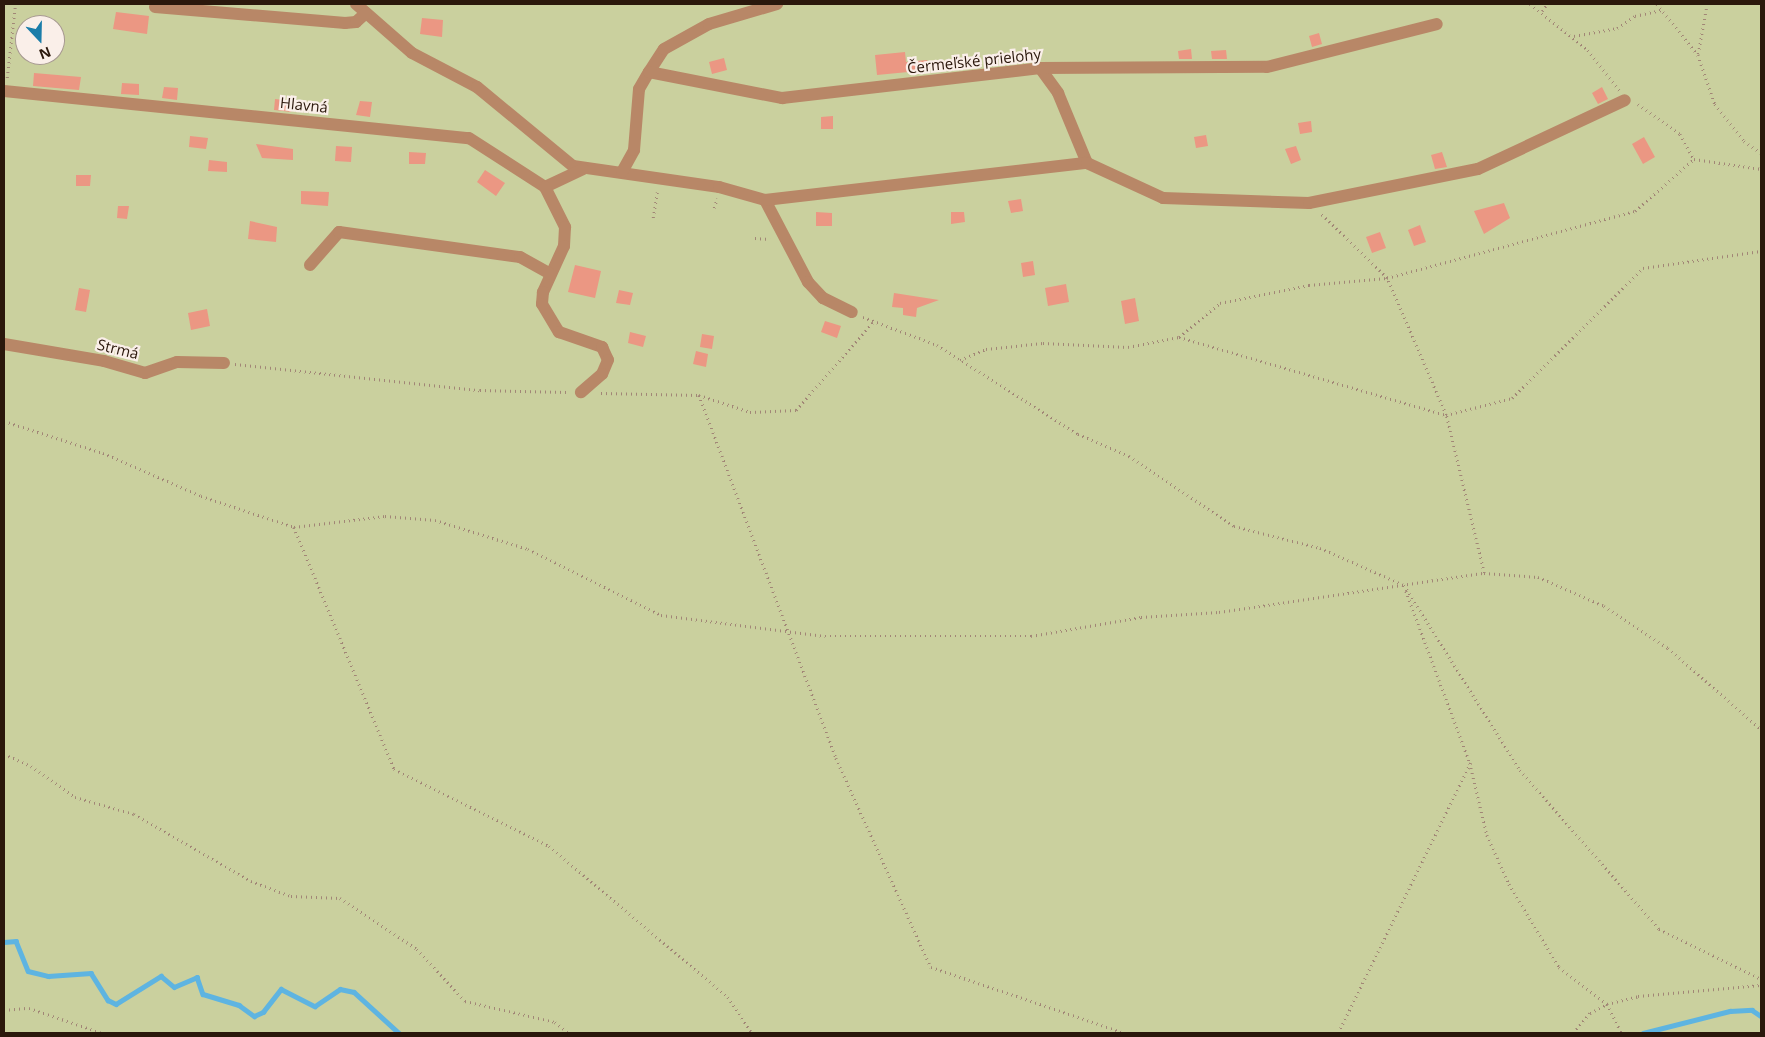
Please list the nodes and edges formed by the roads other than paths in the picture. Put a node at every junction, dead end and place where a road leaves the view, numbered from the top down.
1 (356, 4) edge
2 (777, 4) edge
3 (155, 7) dead end
4 (366, 13) junction
5 (1437, 24) dead end
6 (1040, 68) junction
7 (649, 72) junction
8 (4, 91) edge
9 (1625, 100) road end
10 (1087, 163) junction
11 (583, 169) junction
12 (622, 172) junction
13 (545, 187) junction
14 (765, 200) junction
15 (310, 265) dead end
16 (551, 274) junction
17 (852, 312) road end
18 (4, 344) edge
19 (224, 363) road end
20 (581, 392) road end

1 - 4 street
2 - 7 street
3 - 4 street
4 - 11 street
5 - 6 street, Čermeľské prielohy
6 - 7 street, Čermeľské prielohy
6 - 10 street
7 - 12 street
8 - 13 street, Hlavná
9 - 10 street
10 - 14 street
11 - 12 street
11 - 13 street
12 - 14 street
13 - 16 street
14 - 17 street
15 - 16 street
16 - 20 street
18 - 19 street, Strmá

